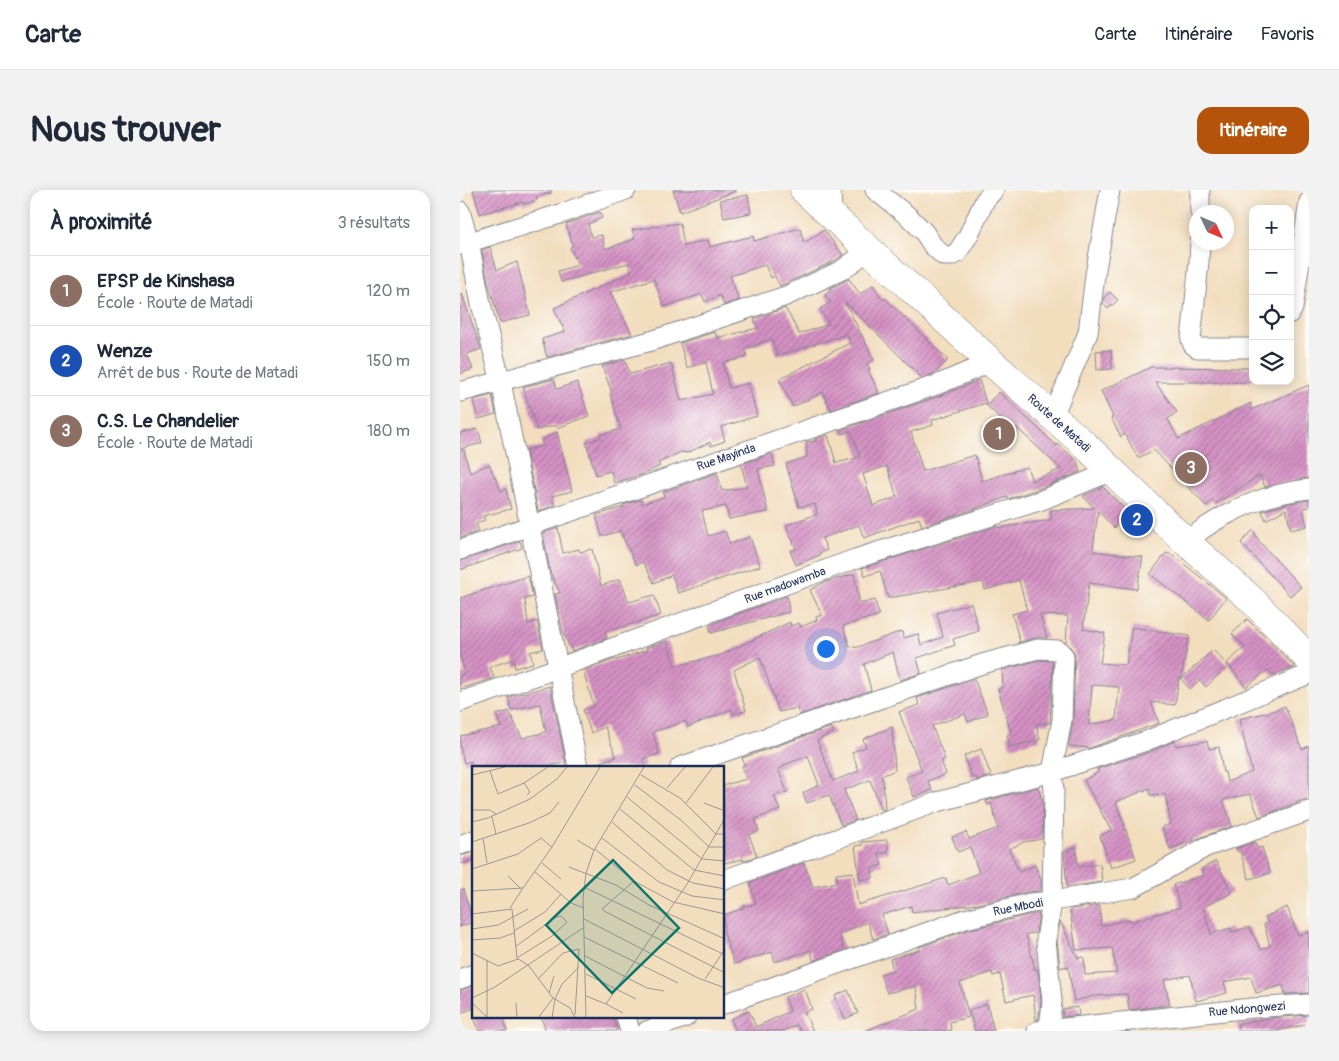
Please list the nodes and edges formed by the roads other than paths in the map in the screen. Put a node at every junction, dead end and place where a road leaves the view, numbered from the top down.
1 (626, 190) edge
2 (804, 190) edge
3 (875, 190) edge
4 (994, 190) edge
5 (1110, 190) edge
6 (1200, 190) edge
7 (1309, 202) edge
8 (832, 203) edge
9 (1200, 205) edge
10 (460, 211) edge
11 (464, 244) edge
12 (870, 250) junction
13 (1200, 250) edge
14 (1294, 301) edge
15 (1249, 348) edge
16 (991, 362) junction
17 (501, 382) junction
18 (460, 392) edge
19 (1053, 416) junction
20 (1112, 471) junction
21 (1309, 489) edge
22 (531, 526) junction
23 (1185, 541) junction
24 (460, 550) edge
25 (1309, 659) edge
26 (558, 668) junction
27 (1309, 674) edge
28 (460, 702) edge
29 (578, 766) edge
30 (683, 766) edge
31 (1052, 772) junction
32 (1309, 811) edge
33 (472, 841) edge
34 (460, 846) edge
35 (725, 880) edge
36 (1052, 901) junction
37 (472, 975) edge
38 (460, 979) edge
39 (725, 1004) edge
40 (1309, 1004) edge
41 (626, 1018) edge
42 (683, 1018) edge
43 (1040, 1030) edge
44 (630, 1031) edge
45 (648, 1031) edge

1 - 11 street
2 - 8 highway, Route de Matadi
3 - 4 street
5 - 19 street
6 - 9 street
7 - 14 street
8 - 12 highway, Route de Matadi
10 - 11 street
11 - 17 street
12 - 16 highway, Route de Matadi
12 - 17 street
13 - 15 street
16 - 19 highway, Route de Matadi
16 - 22 street, Rue Mayinda
17 - 18 street
17 - 22 street
19 - 20 highway, Route de Matadi
20 - 23 highway, Route de Matadi
20 - 26 street, Rue madowamba
21 - 23 street
22 - 24 street, Rue Mayinda
22 - 26 street
23 - 25 highway, Route de Matadi
26 - 28 street, Rue madowamba
26 - 29 street
27 - 31 street
30 - 31 street
31 - 35 street
31 - 36 street
32 - 36 street, Rue Mbodi
33 - 34 street
36 - 39 street, Rue Mbodi
36 - 43 street
37 - 38 street
40 - 43 street, Rue Ndongwezi
41 - 44 street
42 - 45 street

